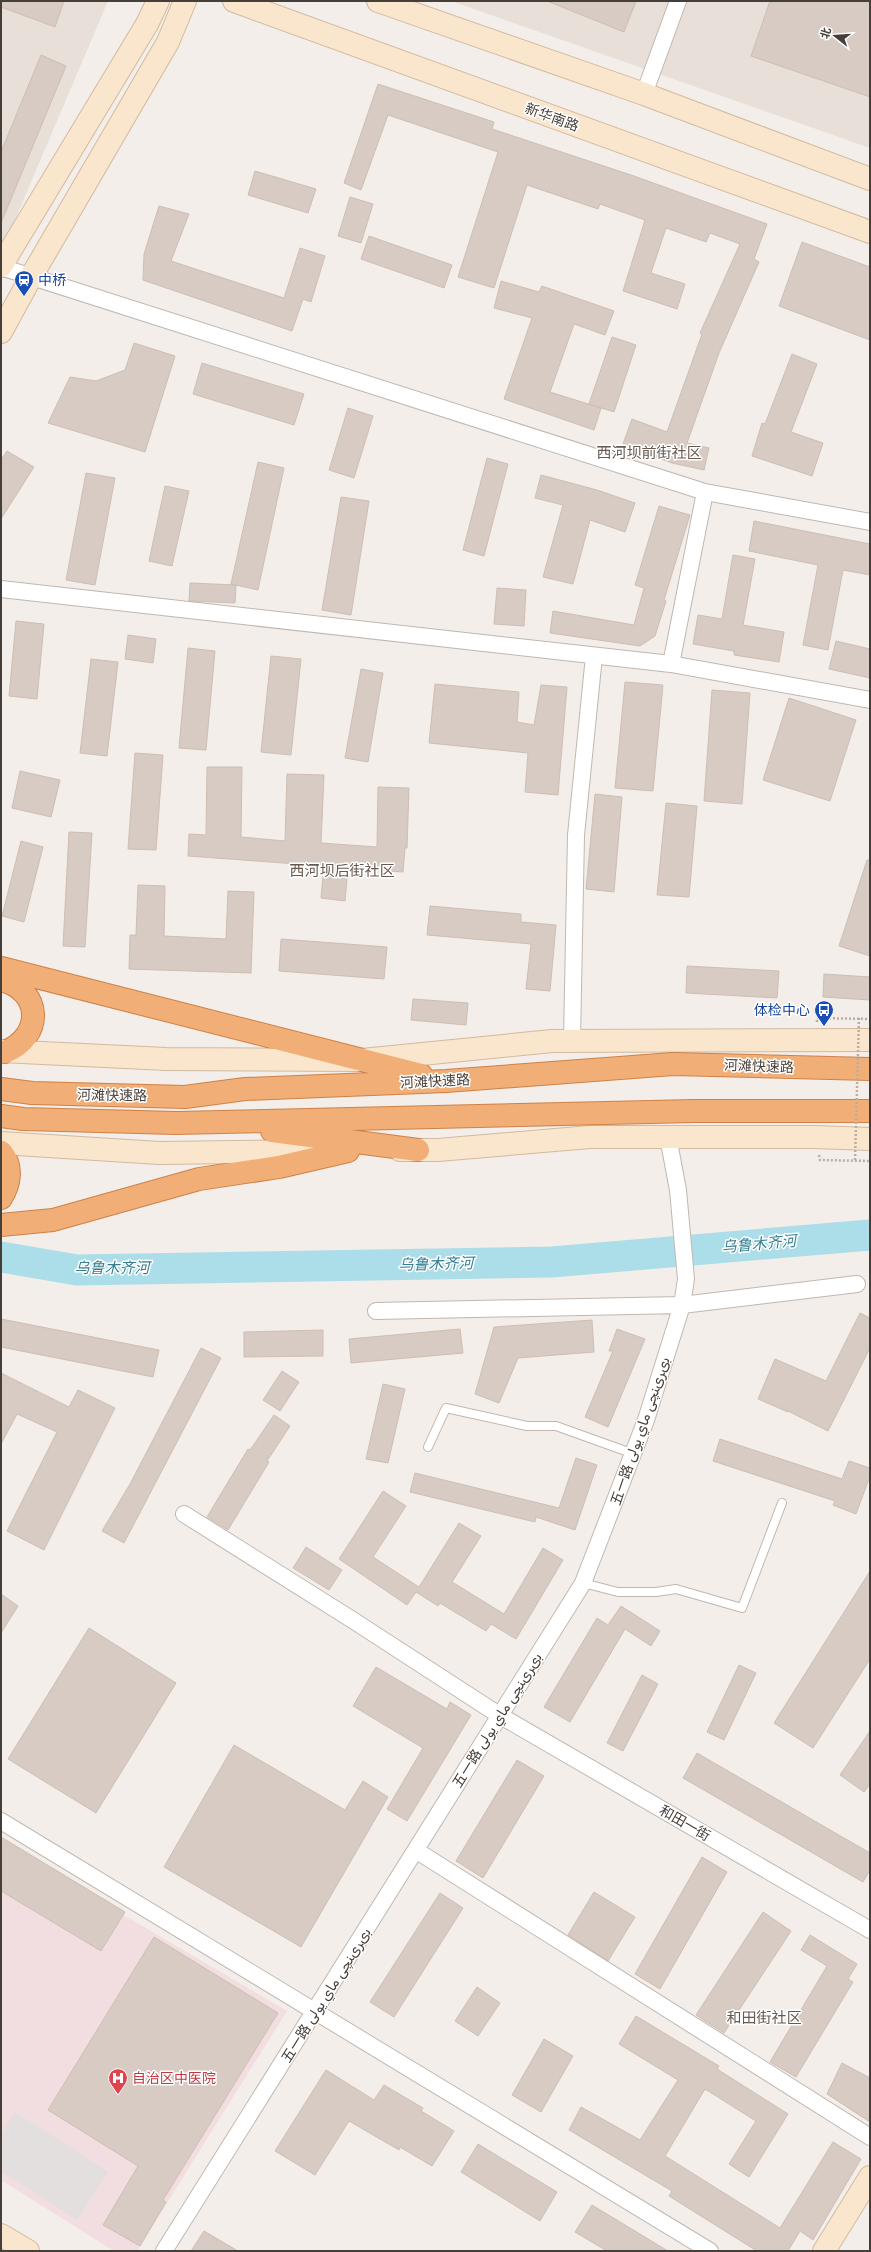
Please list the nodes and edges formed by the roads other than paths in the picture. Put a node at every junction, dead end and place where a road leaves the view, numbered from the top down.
1 (158, 1) edge
2 (185, 1) edge
3 (234, 1) edge
4 (378, 1) edge
5 (678, 1) edge
6 (644, 94) junction
7 (870, 179) edge
8 (870, 232) edge
9 (1, 267) edge
10 (30, 277) junction
11 (1, 332) edge
12 (705, 492) junction
13 (870, 522) edge
14 (1, 589) edge
15 (594, 656) junction
16 (671, 664) junction
17 (870, 700) edge
18 (1, 968) edge
19 (1, 980) edge
20 (870, 1040) edge
21 (572, 1041) junction
22 (3, 1052) edge
23 (362, 1060) junction
24 (870, 1069) edge
25 (446, 1081) junction
26 (1, 1089) edge
27 (870, 1111) edge
28 (1, 1116) edge
29 (202, 1122) junction
30 (668, 1137) junction
31 (870, 1139) edge
32 (1, 1143) edge
33 (418, 1150) junction
34 (348, 1151) junction
35 (1, 1152) edge
36 (1, 1198) edge
37 (1, 1226) edge
38 (857, 1284) dead end
39 (682, 1305) junction
40 (376, 1311) dead end
41 (428, 1447) dead end
42 (634, 1454) junction
43 (782, 1503) dead end
44 (184, 1514) dead end
45 (583, 1583) junction
46 (499, 1716) junction
47 (1, 1821) edge
48 (417, 1851) junction
49 (870, 1930) edge
50 (316, 2012) junction
51 (870, 2137) edge
52 (870, 2178) edge
53 (870, 2204) edge
54 (1, 2235) edge
55 (28, 2251) edge
56 (164, 2251) edge
57 (710, 2251) edge
58 (824, 2251) edge
59 (840, 2251) edge

1 - 9 main road
2 - 10 main road
3 - 8 main road, 新华南路
4 - 6 main road
5 - 6 street
6 - 7 main road
9 - 10 street
10 - 11 main road
10 - 12 street
12 - 13 street
12 - 16 street
14 - 15 street
15 - 16 street
15 - 21 street
16 - 17 street
18 - 23 highway
19 - 22 highway
20 - 21 main road
21 - 23 main road
22 - 23 main road
23 - 25 highway
24 - 25 highway, 河滩快速路
25 - 26 highway, 河滩快速路
27 - 29 highway, 河滩快速路
28 - 29 highway, 河滩快速路
29 - 33 highway
30 - 31 main road
30 - 33 main road
30 - 39 street, 五一路 بىرىنچى ماي يولى
32 - 34 main road
33 - 34 main road
34 - 37 highway
35 - 36 highway
38 - 39 street
39 - 40 street
39 - 42 street, 五一路 بىرىنچى ماي يولى
41 - 42 lane
42 - 45 street, 五一路 بىرىنچى ماي يولى
43 - 45 lane
44 - 46 street, 和田一街
45 - 46 street, 五一路 بىرىنچى ماي يولى
46 - 48 street, 五一路 بىرىنچى ماي يولى
46 - 49 street, 和田一街
47 - 50 street
48 - 50 street, 五一路 بىرىنچى ماي يولى
48 - 51 street
50 - 56 street, 五一路 بىرىنچى ماي يولى
50 - 57 street
52 - 58 main road
53 - 59 main road
54 - 55 main road

